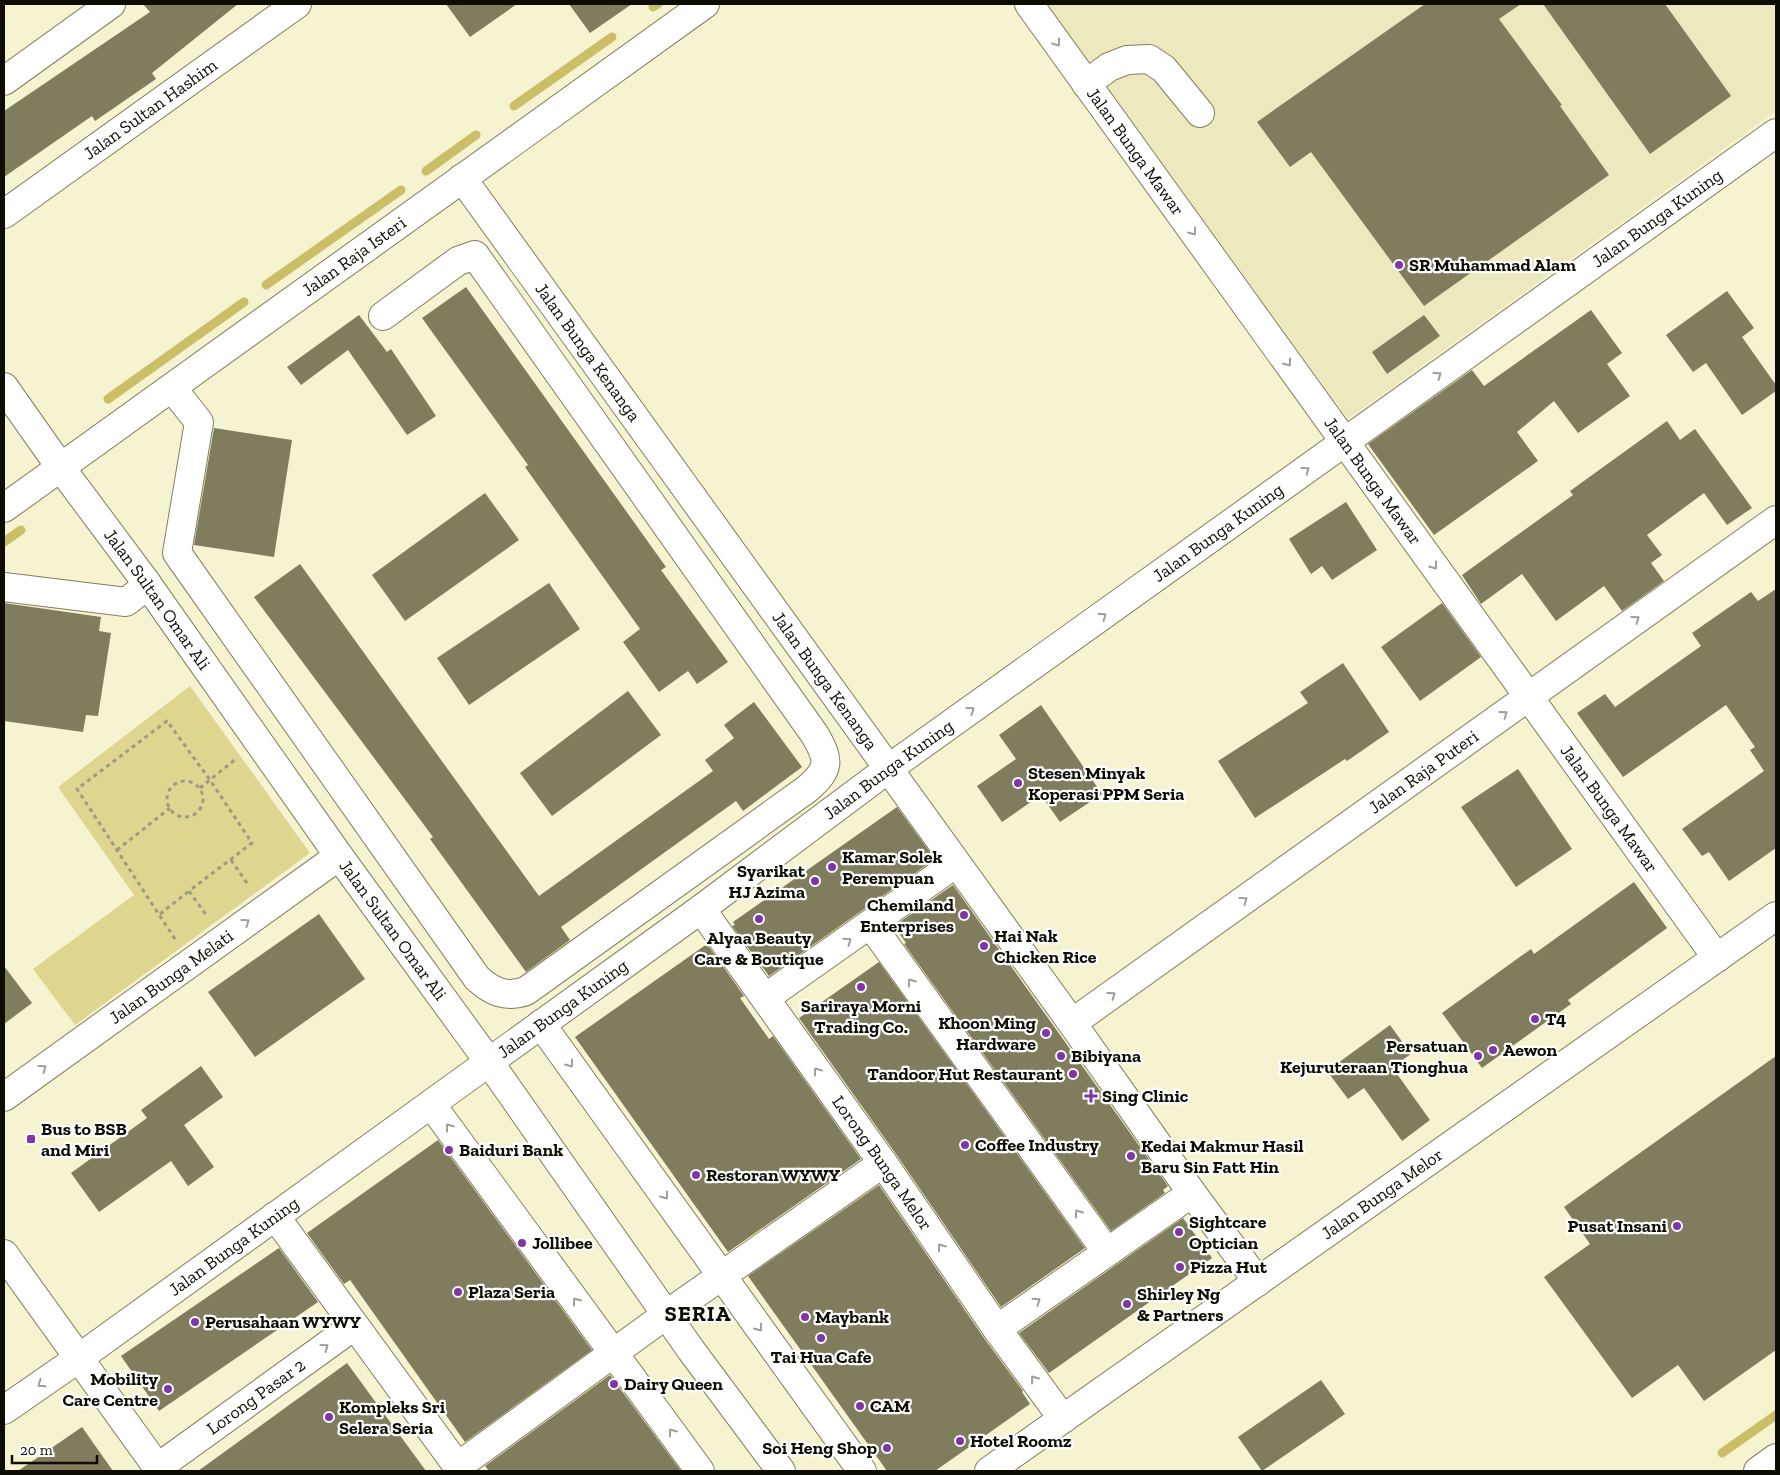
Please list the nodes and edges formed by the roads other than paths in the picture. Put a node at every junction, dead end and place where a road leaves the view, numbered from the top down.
1 (110, 4) edge
2 (297, 4) edge
3 (705, 4) edge
4 (1029, 4) edge
5 (4, 81) edge
6 (1086, 84) junction
7 (1200, 113) dead end
8 (1776, 133) edge
9 (462, 178) junction
10 (4, 214) edge
11 (382, 316) dead end
12 (4, 387) edge
13 (172, 388) junction
14 (1345, 442) junction
15 (61, 468) junction
16 (4, 508) edge
17 (1776, 520) edge
18 (177, 553) junction
19 (146, 581) junction
20 (4, 587) edge
21 (1528, 697) junction
22 (888, 769) junction
23 (339, 856) junction
24 (956, 864) junction
25 (702, 909) junction
26 (1776, 916) edge
27 (871, 925) junction
28 (1717, 958) junction
29 (765, 998) junction
30 (1072, 1023) junction
31 (542, 1024) junction
32 (490, 1062) junction
33 (4, 1097) edge
34 (431, 1104) junction
35 (883, 1163) junction
36 (1192, 1193) junction
37 (275, 1216) junction
38 (1106, 1252) junction
39 (4, 1254) edge
40 (722, 1276) junction
41 (1258, 1282) junction
42 (667, 1314) junction
43 (354, 1326) junction
44 (997, 1329) junction
45 (614, 1353) junction
46 (79, 1358) junction
47 (4, 1410) edge
48 (1063, 1419) junction
49 (1776, 1458) edge
50 (459, 1469) edge
51 (159, 1470) edge
52 (700, 1471) edge
53 (781, 1471) edge
54 (862, 1471) edge
55 (989, 1471) edge
56 (1758, 1471) edge

1 - 5 street
2 - 10 street, Jalan Sultan Hashim
3 - 9 street, Jalan Raja Isteri
4 -> 6 street, Jalan Bunga Mawar
6 - 7 street
6 -> 14 street, Jalan Bunga Mawar
14 -> 8 street, Jalan Bunga Kuning
9 - 13 street, Jalan Raja Isteri
9 - 22 street, Jalan Bunga Kenanga
11 - 18 street
12 - 15 street, Jalan Sultan Omar Ali
13 - 15 street, Jalan Raja Isteri
13 - 18 street
14 -> 21 street, Jalan Bunga Mawar
22 -> 14 street, Jalan Bunga Kuning
15 - 16 street, Jalan Raja Isteri
15 - 19 street, Jalan Sultan Omar Ali
21 -> 17 street, Jalan Raja Puteri
18 - 19 street
19 - 20 street
19 - 23 street, Jalan Sultan Omar Ali
21 - 28 street, Jalan Bunga Mawar
30 -> 21 street, Jalan Raja Puteri
22 - 24 street, Jalan Bunga Kenanga
22 - 25 street, Jalan Bunga Kuning
23 - 32 street, Jalan Sultan Omar Ali
33 -> 23 street, Jalan Bunga Melati
24 - 27 street
24 - 30 street, Jalan Bunga Kenanga
25 - 29 street, Lorong Bunga Melor
25 - 31 street, Jalan Bunga Kuning
26 - 28 street, Jalan Bunga Melor
29 -> 27 street
38 -> 27 street
28 - 41 street, Jalan Bunga Melor
35 -> 29 street, Lorong Bunga Melor
30 - 36 street, Jalan Bunga Kenanga
31 - 32 street, Jalan Bunga Kuning
31 -> 40 street
32 - 34 street, Jalan Bunga Kuning
32 - 42 street, Jalan Sultan Omar Ali
34 - 37 street, Jalan Bunga Kuning
45 -> 34 street
35 - 40 street
44 -> 35 street, Lorong Bunga Melor
36 - 38 street
36 - 41 street, Jalan Bunga Kenanga
37 - 43 street
37 - 46 street, Jalan Bunga Kuning
44 -> 38 street
39 - 46 street
40 - 42 street
40 -> 54 street
41 - 48 street, Jalan Bunga Melor
42 - 45 street
42 - 53 street, Jalan Sultan Omar Ali
43 - 50 street
51 -> 43 street, Lorong Pasar 2
48 -> 44 street, Lorong Bunga Melor
45 - 50 street
52 -> 45 street
46 -> 47 street, Jalan Bunga Kuning
46 - 51 street
48 - 55 street, Jalan Bunga Melor
49 - 56 street

